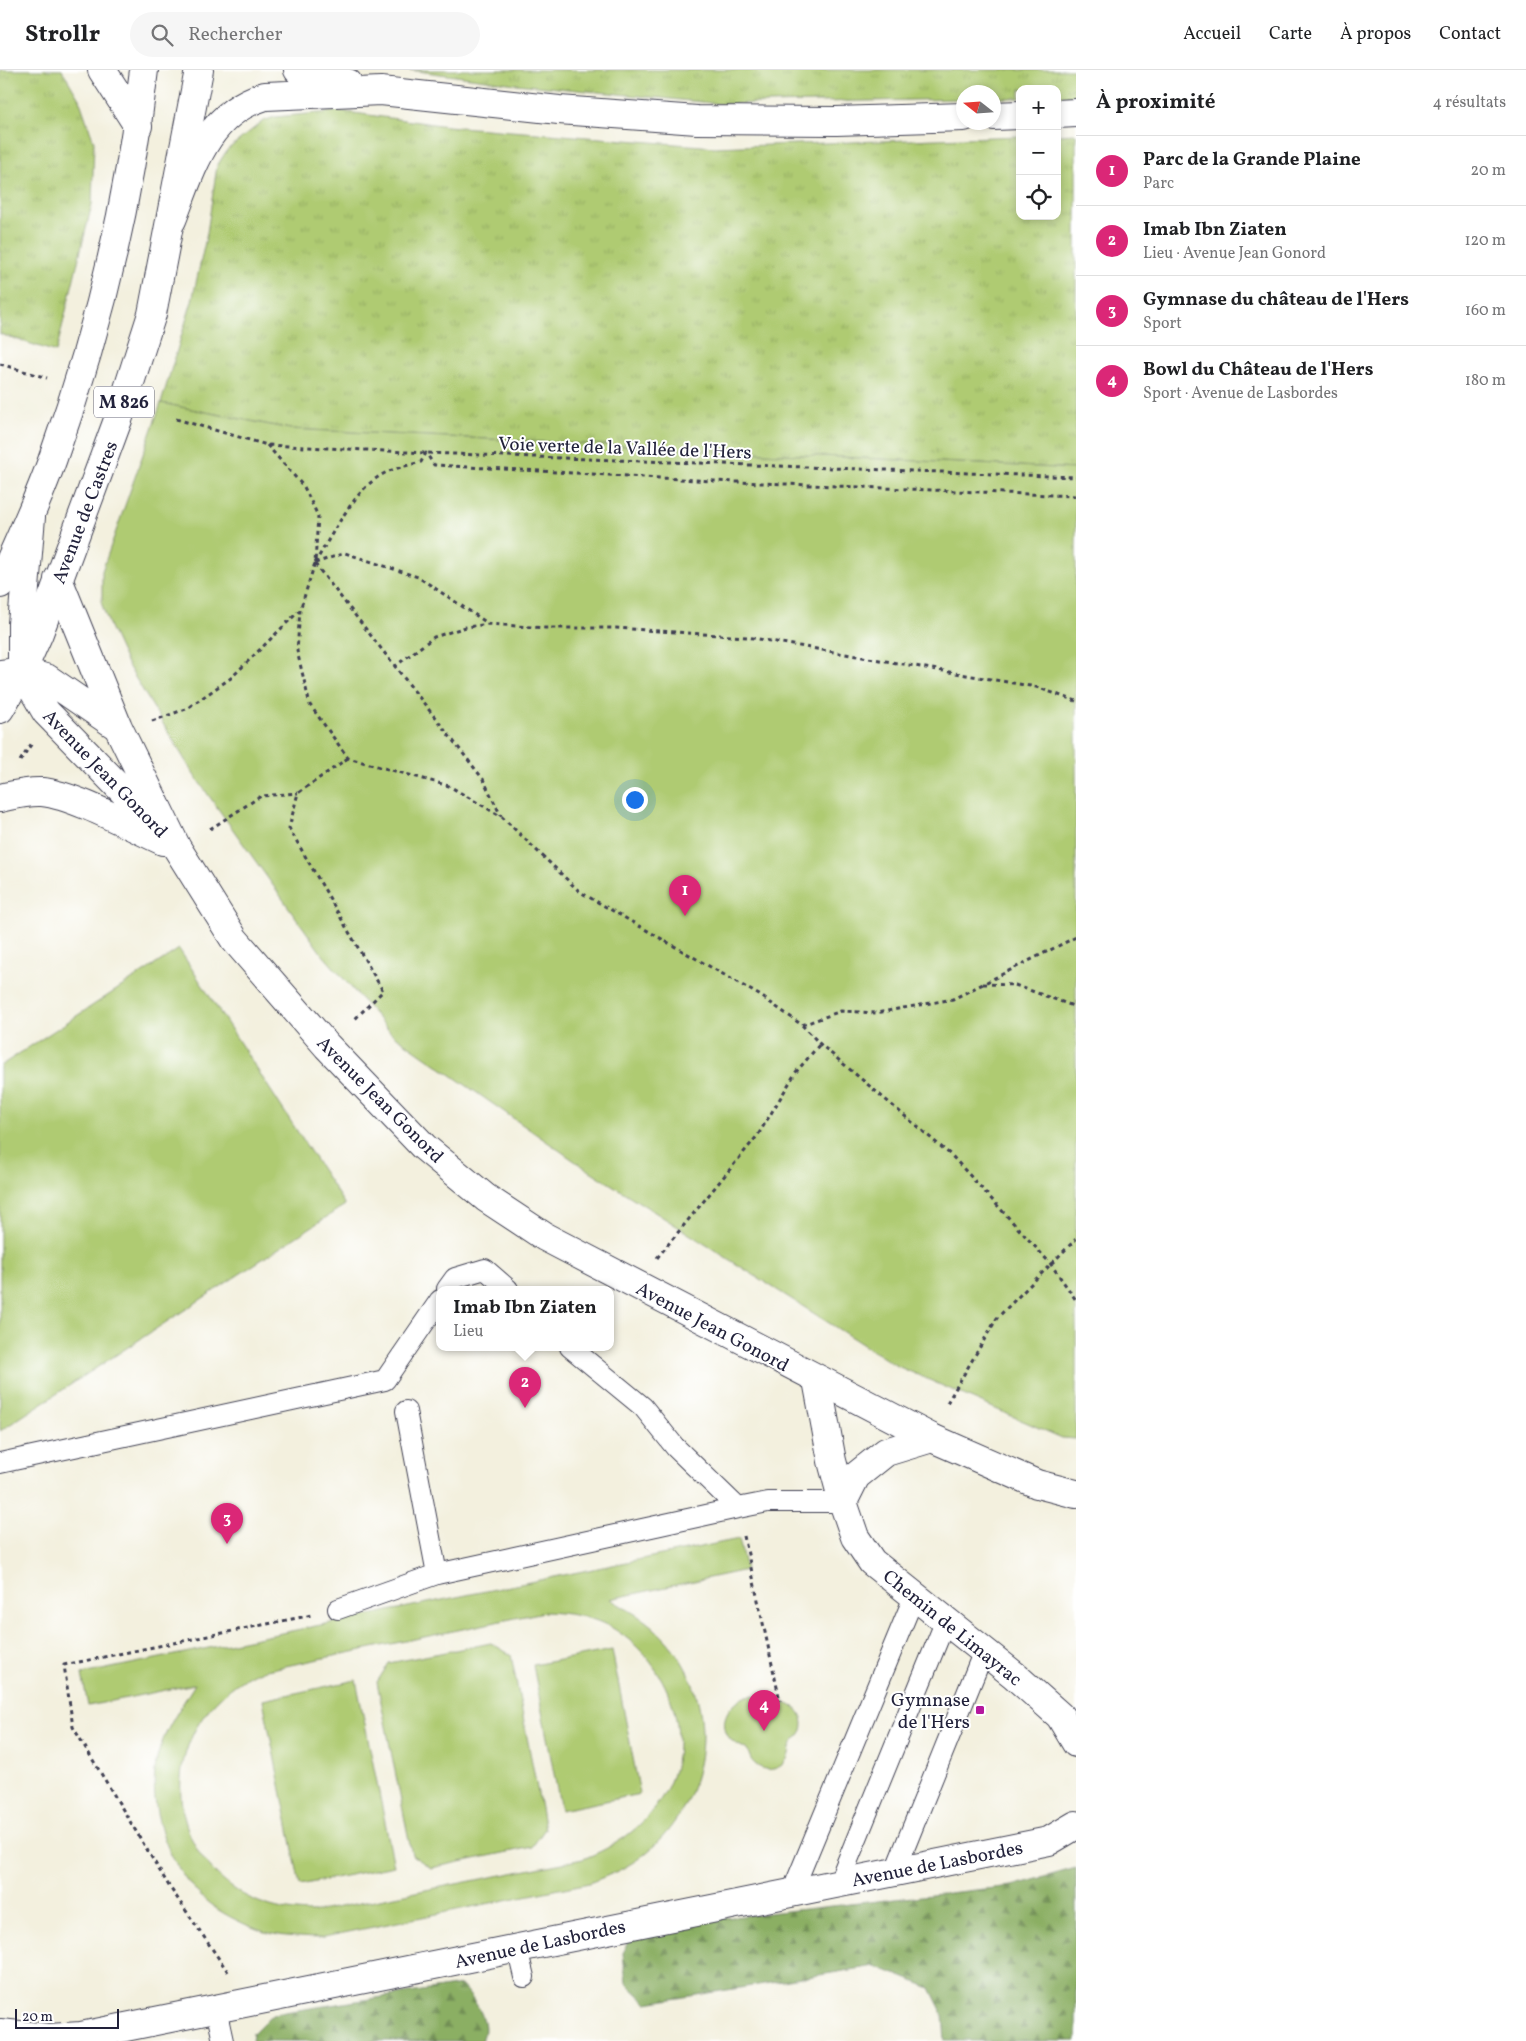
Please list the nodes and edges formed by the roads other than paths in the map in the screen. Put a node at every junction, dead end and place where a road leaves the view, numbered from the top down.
1 (102, 70) edge
2 (144, 70) edge
3 (198, 70) edge
4 (298, 70) edge
5 (381, 91) junction
6 (1076, 113) edge
7 (1061, 114) edge
8 (1016, 115) edge
9 (1001, 116) edge
10 (956, 117) edge
11 (138, 126) junction
12 (172, 220) junction
13 (32, 512) junction
14 (58, 579) junction
15 (0, 584) edge
16 (11, 673) edge
17 (0, 709) edge
18 (118, 727) junction
19 (0, 798) edge
20 (177, 848) junction
21 (449, 1286) edge
22 (505, 1286) edge
23 (436, 1306) edge
24 (575, 1351) edge
25 (818, 1380) junction
26 (406, 1411) dead end
27 (932, 1438) junction
28 (0, 1463) edge
29 (1076, 1494) edge
30 (843, 1502) junction
31 (738, 1508) junction
32 (437, 1574) junction
33 (914, 1598) junction
34 (338, 1609) road end
35 (946, 1620) junction
36 (984, 1651) junction
37 (1076, 1743) edge
38 (1076, 1825) edge
39 (895, 1871) junction
40 (839, 1882) junction
41 (792, 1892) junction
42 (517, 1948) junction
43 (524, 1977) dead end
44 (216, 2009) junction
45 (0, 2033) edge
46 (223, 2041) edge

1 - 11 main road
2 - 11 main road, M 826
3 - 12 main road, M 826
4 - 5 main road
5 - 10 main road
5 - 12 main road
6 - 7 main road
8 - 9 main road
11 - 13 main road, M 826
12 - 14 main road, Avenue de Castres / M 826
13 - 15 main road
13 - 16 main road
14 - 16 main road, Avenue de Castres
14 - 18 main road, Avenue Jean Gonord
16 - 17 main road, Avenue de Castres
16 - 18 main road, Avenue Jean Gonord
16 - 20 main road, Avenue Jean Gonord
18 - 20 main road, Avenue Jean Gonord
19 - 20 main road, Avenue Jean Gonord
20 - 25 main road, Avenue Jean Gonord
21 - 22 lane
23 - 28 lane
24 - 31 lane
25 - 27 main road, Avenue Jean Gonord
25 - 30 main road, Chemin de Limayrac
26 - 32 lane
27 - 29 main road, Avenue Jean Gonord
27 - 30 main road
30 - 31 lane
30 - 33 main road, Chemin de Limayrac
31 - 32 lane
32 - 34 lane
33 - 35 main road, Chemin de Limayrac
33 - 41 lane
35 - 36 main road, Chemin de Limayrac
35 - 40 lane
36 - 37 main road, Chemin de Limayrac
36 - 39 lane
38 - 39 main road, Avenue de Lasbordes
39 - 40 main road, Avenue de Lasbordes
40 - 41 main road, Avenue de Lasbordes
41 - 42 main road, Avenue de Lasbordes
42 - 43 lane
42 - 44 main road, Avenue de Lasbordes
44 - 45 main road, Avenue de Lasbordes
44 - 46 lane

